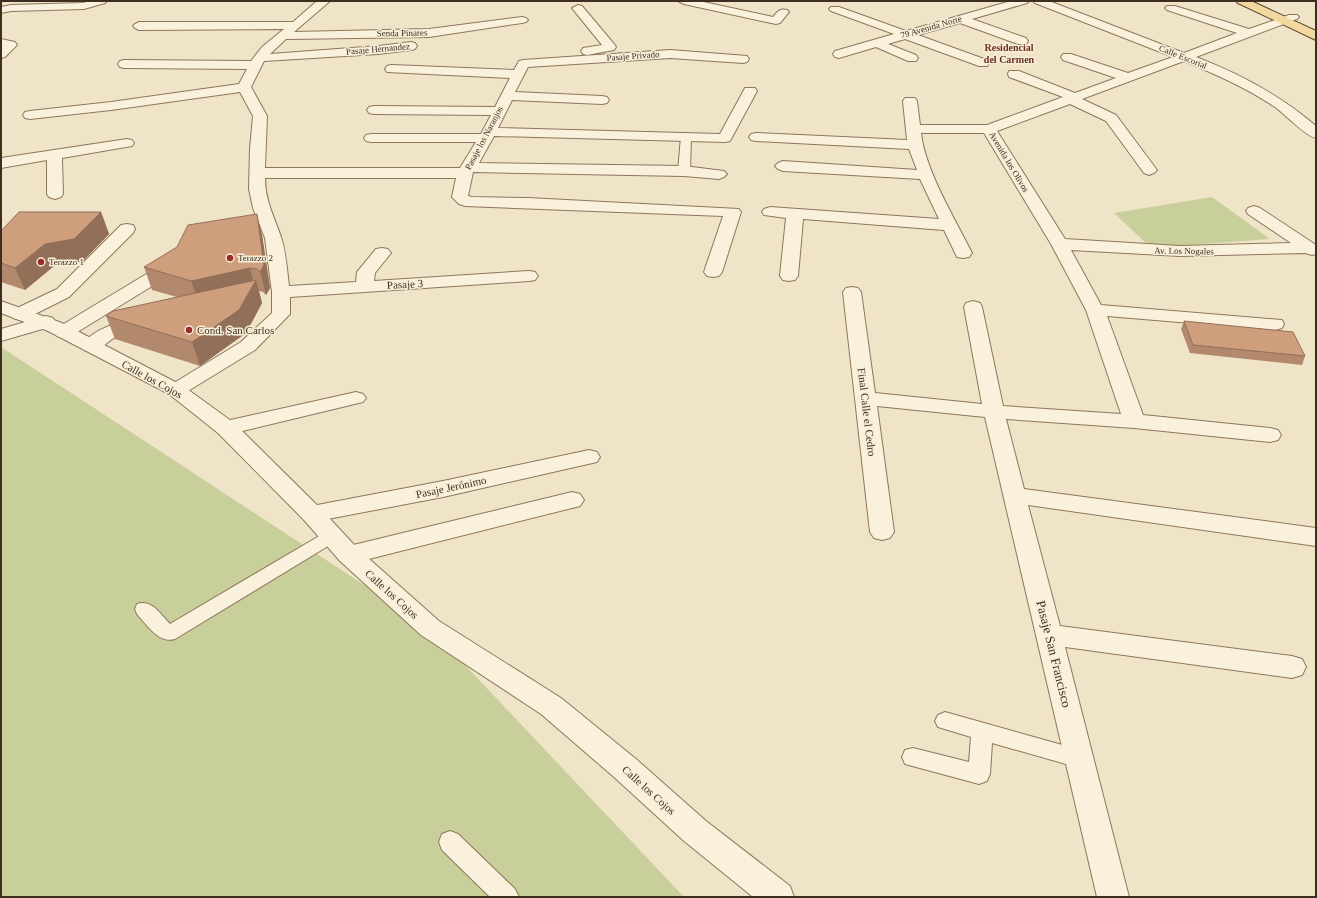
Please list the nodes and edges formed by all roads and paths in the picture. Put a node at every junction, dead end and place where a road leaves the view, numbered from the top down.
1 (101, 1) edge
2 (324, 1) edge
3 (684, 1) edge
4 (1023, 1) edge
5 (1039, 1) edge
6 (1242, 1) edge
7 (1256, 1) edge
8 (715, 7) junction
9 (578, 8) dead end
10 (1171, 8) dead end
11 (835, 9) dead end
12 (1, 10) edge
13 (960, 19) junction
14 (1288, 19) junction
15 (522, 20) dead end
16 (295, 25) junction
17 (139, 26) dead end
18 (1316, 28) edge
19 (1248, 33) junction
20 (906, 35) junction
21 (2, 36) edge
22 (282, 36) junction
23 (496, 36) dead end
24 (1316, 36) edge
25 (1022, 41) dead end
26 (876, 43) junction
27 (1, 54) edge
28 (838, 54) dead end
29 (1067, 57) dead end
30 (1184, 57) junction
31 (743, 58) dead end
32 (912, 58) dead end
33 (258, 62) junction
34 (983, 63) dead end
35 (124, 64) dead end
36 (392, 70) dead end
37 (1014, 74) dead end
38 (1127, 77) junction
39 (514, 79) junction
40 (441, 84) dead end
41 (244, 87) junction
42 (750, 90) dead end
43 (1071, 97) junction
44 (602, 100) dead end
45 (910, 101) dead end
46 (374, 110) dead end
47 (498, 111) junction
48 (30, 115) dead end
49 (912, 129) junction
50 (988, 129) junction
51 (1316, 134) edge
52 (487, 135) junction
53 (686, 137) junction
54 (756, 137) dead end
55 (371, 138) dead end
56 (127, 143) dead end
57 (915, 144) junction
58 (54, 154) junction
59 (1, 163) edge
60 (783, 166) dead end
61 (467, 170) junction
62 (1149, 170) dead end
63 (684, 171) junction
64 (257, 174) junction
65 (720, 174) dead end
66 (926, 175) junction
67 (55, 194) dead end
68 (1254, 210) dead end
69 (770, 212) dead end
70 (795, 214) junction
71 (949, 225) junction
72 (127, 228) dead end
73 (1059, 244) junction
74 (1312, 250) edge
75 (382, 253) dead end
76 (963, 253) dead end
77 (164, 271) edge
78 (713, 272) dead end
79 (529, 276) dead end
80 (789, 276) dead end
81 (364, 286) junction
82 (281, 292) junction
83 (852, 292) dead end
84 (1, 307) edge
85 (973, 307) dead end
86 (1096, 310) junction
87 (20, 314) junction
88 (160, 319) edge
89 (46, 322) junction
90 (1275, 324) dead end
91 (64, 332) junction
92 (1, 335) edge
93 (91, 346) junction
94 (176, 390) junction
95 (356, 398) dead end
96 (865, 398) junction
97 (994, 412) junction
98 (1134, 421) junction
99 (226, 428) junction
100 (1270, 435) dead end
101 (589, 457) dead end
102 (1014, 495) junction
103 (572, 500) dead end
104 (312, 514) junction
105 (882, 532) dead end
106 (1316, 537) edge
107 (341, 546) junction
108 (144, 609) dead end
109 (1049, 635) junction
110 (1292, 666) dead end
111 (945, 721) dead end
112 (982, 731) junction
113 (913, 756) dead end
114 (1080, 759) junction
115 (450, 842) dead end
116 (507, 897) edge
117 (778, 897) edge
118 (1113, 897) edge

1 - 12 street
2 - 16 street
3 - 8 street
4 - 13 street, 79 Avenida Norte
5 - 30 street, Calle Escorial
6 - 14 main road
7 - 14 main road
8 - 8 street
9 - 39 street
10 - 19 street
11 - 20 street
13 - 20 street, 79 Avenida Norte
13 - 25 street
14 - 18 main road
14 - 19 street, Avenida los Olivos
14 - 24 main road
15 - 22 street, Senda Pinares
16 - 17 street
16 - 22 street
19 - 30 street, Avenida los Olivos
20 - 26 street, 79 Avenida Norte
20 - 34 street
21 - 27 street
22 - 33 street
23 - 33 street, Pasaje Hernandez
26 - 28 street, 79 Avenida Norte
26 - 32 street
29 - 38 street
30 - 38 street, Avenida los Olivos
30 - 51 street, Calle Escorial
31 - 39 street, Pasaje Privado
33 - 35 street, Pasaje Hernandez
33 - 41 street
36 - 39 street
37 - 43 street
38 - 43 street, Avenida los Olivos
39 - 40 street
39 - 44 street
39 - 47 street, Pasaje los Naranjos
41 - 48 street
41 - 64 street
42 - 53 street
43 - 50 street, Avenida los Olivos
43 - 62 street
45 - 49 street
46 - 47 street
47 - 52 street, Pasaje los Naranjos
49 - 50 street
49 - 57 street
50 - 73 street, Avenida los Olivos
52 - 53 street
52 - 55 street
52 - 61 street, Pasaje los Naranjos
53 - 63 lane
54 - 57 street
56 - 58 street
57 - 66 street
58 - 59 street
58 - 67 street
60 - 66 street
61 - 63 street
61 - 64 street, Pasaje los Naranjos
61 - 78 street
63 - 65 street
64 - 82 street
66 - 71 street
68 - 74 street
69 - 70 street
70 - 71 street
70 - 80 street
71 - 76 street
72 - 87 street
73 - 74 street, Av. Los Nogales
73 - 86 street, Avenida los Olivos
75 - 81 street
77 - 91 street
79 - 81 street, Pasaje 3
81 - 82 street, Pasaje 3
82 - 94 street
83 - 96 street, Final Calle el Cedro
84 - 87 street, Calle los Cojos
85 - 97 street, Pasaje San Francisco
86 - 90 street
86 - 98 street, Avenida los Olivos
87 - 89 street, Calle los Cojos
88 - 93 street
89 - 91 street, Calle los Cojos
89 - 92 street
91 - 93 street, Calle los Cojos
93 - 94 street, Calle los Cojos
94 - 99 street, Calle los Cojos
95 - 99 street
96 - 97 street
96 - 105 street, Final Calle el Cedro
97 - 98 street
97 - 102 street, Pasaje San Francisco
98 - 100 street
99 - 104 street, Calle los Cojos
101 - 104 street, Pasaje Jerónimo
102 - 106 street
102 - 109 street, Pasaje San Francisco
103 - 107 street
104 - 107 street, Calle los Cojos
107 - 108 lane
107 - 117 street, Calle los Cojos
109 - 110 street
109 - 114 street, Pasaje San Francisco
111 - 112 lane
112 - 113 lane
112 - 114 lane
114 - 118 street, Pasaje San Francisco
115 - 116 lane

